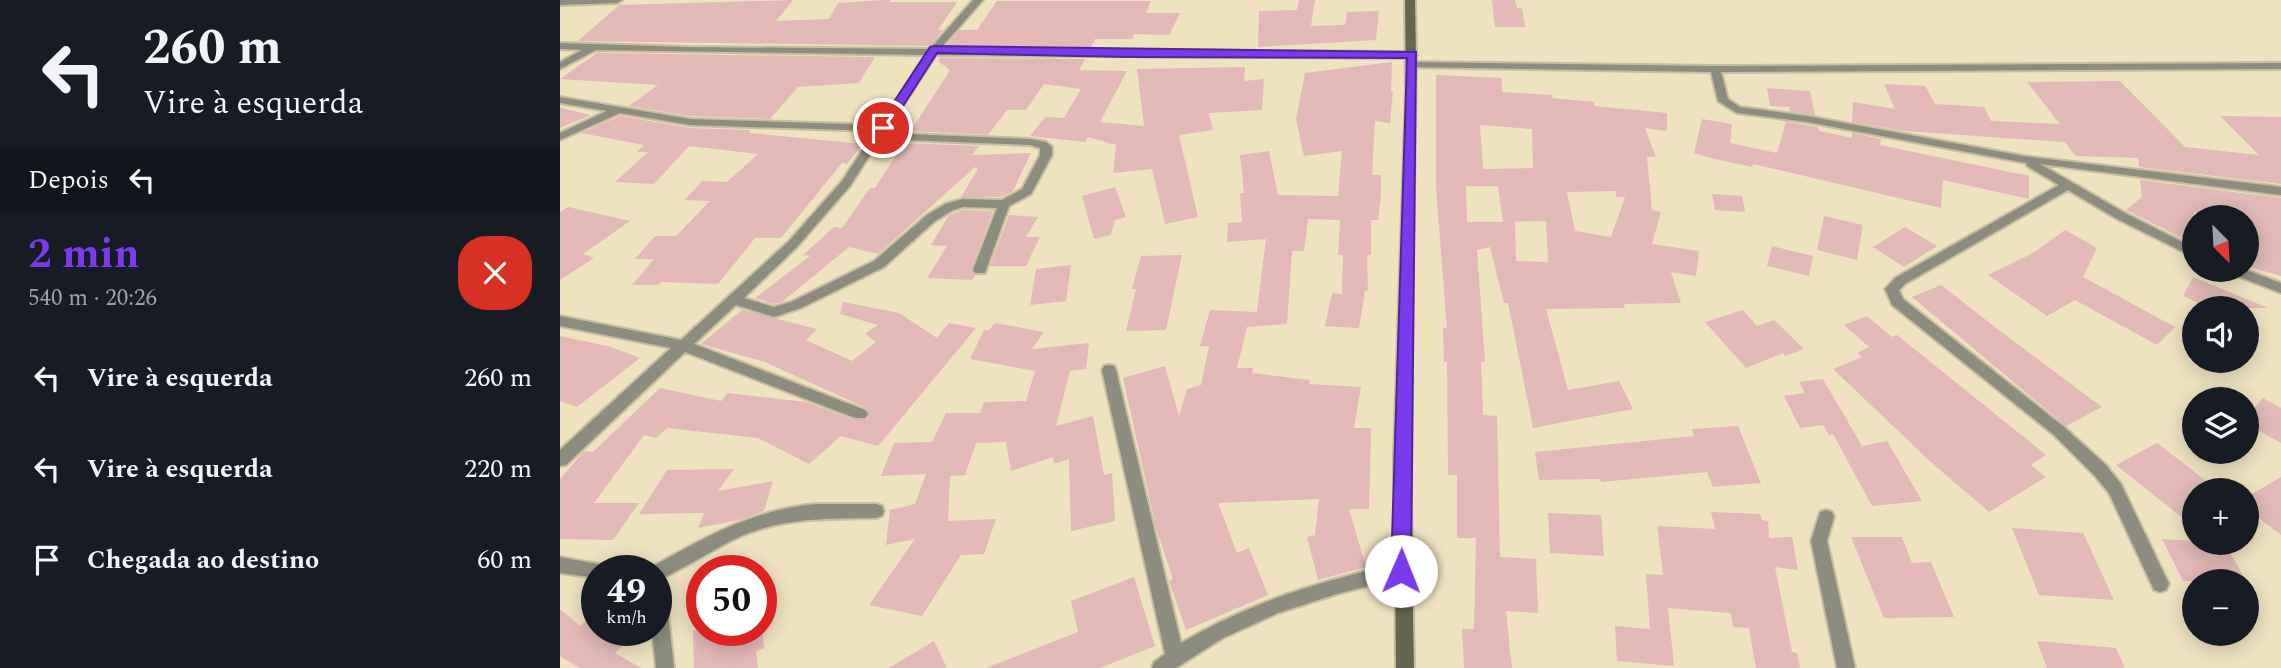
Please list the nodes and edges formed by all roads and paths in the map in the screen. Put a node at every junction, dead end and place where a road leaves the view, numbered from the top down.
1 (617, 0) edge
2 (978, 0) edge
3 (1410, 0) edge
4 (560, 2) edge
5 (560, 47) edge
6 (593, 47) junction
7 (934, 50) junction
8 (1413, 60) junction
9 (560, 66) edge
10 (2281, 66) edge
11 (1715, 69) junction
12 (560, 100) edge
13 (618, 110) junction
14 (880, 132) junction
15 (560, 137) edge
16 (2024, 159) junction
17 (2068, 185) junction
18 (2281, 191) edge
19 (1004, 204) junction
20 (2182, 247) edge
21 (979, 270) dead end
22 (2259, 280) edge
23 (2281, 288) edge
24 (733, 299) junction
25 (560, 321) edge
26 (681, 345) junction
27 (1109, 370) dead end
28 (860, 414) dead end
29 (560, 460) edge
30 (876, 510) dead end
31 (1826, 517) dead end
32 (672, 564) edge
33 (560, 565) edge
34 (581, 568) edge
35 (1401, 571) junction
36 (2160, 584) dead end
37 (663, 646) edge
38 (1168, 663) edge
39 (665, 668) edge
40 (1405, 668) edge
41 (1846, 668) edge

1 - 4 street
2 - 7 street
3 - 8 main road
5 - 6 street
6 - 7 street
6 - 9 street
7 - 8 street
7 - 14 street
8 - 11 street
8 - 35 main road
10 - 11 street
11 - 16 street
12 - 13 street
13 - 14 street
13 - 15 street
14 - 19 street
14 - 24 street
16 - 17 street
16 - 18 street
17 - 20 street
17 - 36 street
19 - 21 street
19 - 24 street
22 - 23 street
24 - 26 street
25 - 26 street
26 - 28 street
26 - 29 street
27 - 38 street
30 - 32 street
31 - 41 street
33 - 34 street
35 - 38 street
35 - 40 main road
37 - 39 street

